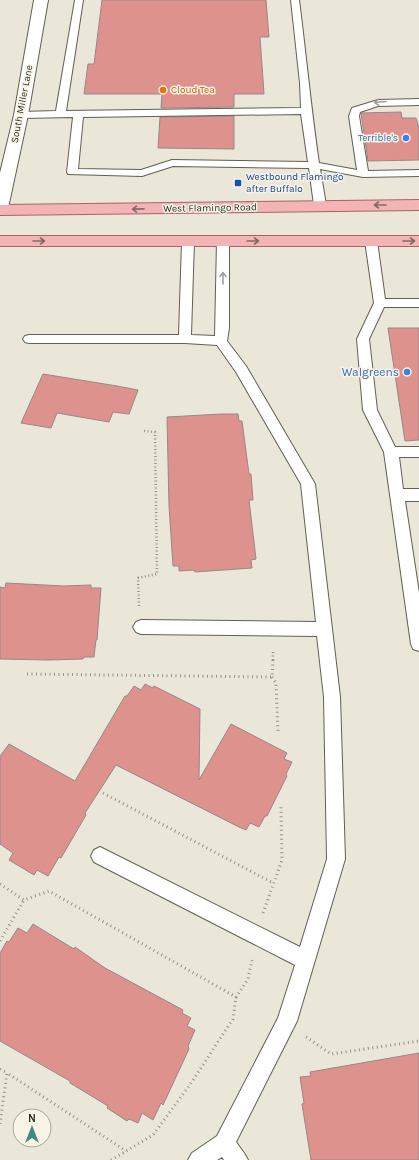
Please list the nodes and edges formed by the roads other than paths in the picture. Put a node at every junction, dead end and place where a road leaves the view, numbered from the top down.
1 (42, 0) edge
2 (79, 0) edge
3 (295, 0) edge
4 (419, 102) edge
5 (306, 111) junction
6 (21, 115) junction
7 (60, 115) junction
8 (78, 115) junction
9 (315, 165) junction
10 (363, 174) junction
11 (419, 174) edge
12 (419, 205) edge
13 (320, 206) junction
14 (0, 209) edge
15 (0, 241) edge
16 (188, 241) junction
17 (223, 241) junction
18 (371, 241) junction
19 (419, 241) edge
20 (380, 303) junction
21 (419, 303) edge
22 (29, 339) dead end
23 (185, 339) junction
24 (221, 341) junction
25 (391, 452) junction
26 (419, 452) edge
27 (397, 495) junction
28 (419, 495) edge
29 (141, 627) road end
30 (324, 629) junction
31 (419, 644) edge
32 (100, 856) dead end
33 (305, 960) junction
34 (224, 1143) junction
35 (199, 1160) edge
36 (237, 1160) edge

1 - 6 street, South Miller Lane
2 - 7 lane
3 - 5 lane
4 -> 10 lane
5 - 8 lane
5 - 9 lane
6 - 7 lane
6 - 14 street, South Miller Lane
7 - 8 lane
8 - 9 lane
9 - 10 lane
9 - 13 lane
10 - 11 lane
12 -> 13 main road, West Flamingo Road
13 -> 14 main road, West Flamingo Road
15 -> 16 main road
16 - 17 main road
16 - 23 lane
17 -> 18 main road
24 -> 17 lane
18 -> 19 main road
18 - 20 lane
20 - 21 lane
20 - 25 lane
22 - 23 lane
23 - 24 lane
24 - 30 lane
25 - 26 lane
25 - 27 lane
27 - 28 lane
27 - 31 lane
29 - 30 lane
30 - 33 lane
32 - 33 lane
33 - 34 lane
34 - 35 lane
34 - 36 lane

